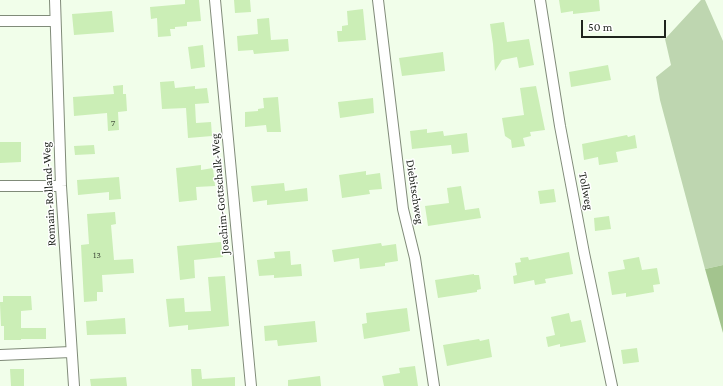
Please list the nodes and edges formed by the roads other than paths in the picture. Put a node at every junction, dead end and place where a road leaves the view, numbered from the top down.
1 (55, 0) edge
2 (215, 0) edge
3 (378, 0) edge
4 (540, 0) edge
5 (0, 21) edge
6 (55, 21) junction
7 (0, 186) edge
8 (61, 186) junction
9 (71, 352) junction
10 (0, 355) edge
11 (74, 386) edge
12 (251, 386) edge
13 (434, 386) edge
14 (612, 386) edge

1 - 6 street, Romain-Rolland-Weg
2 - 12 street, Joachim-Gottschalk-Weg
3 - 13 street, Diebitschweg
4 - 14 street, Tollweg
5 - 6 street
6 - 8 street, Romain-Rolland-Weg
7 - 8 street
8 - 9 street, Romain-Rolland-Weg
9 - 10 street
9 - 11 street, Romain-Rolland-Weg

